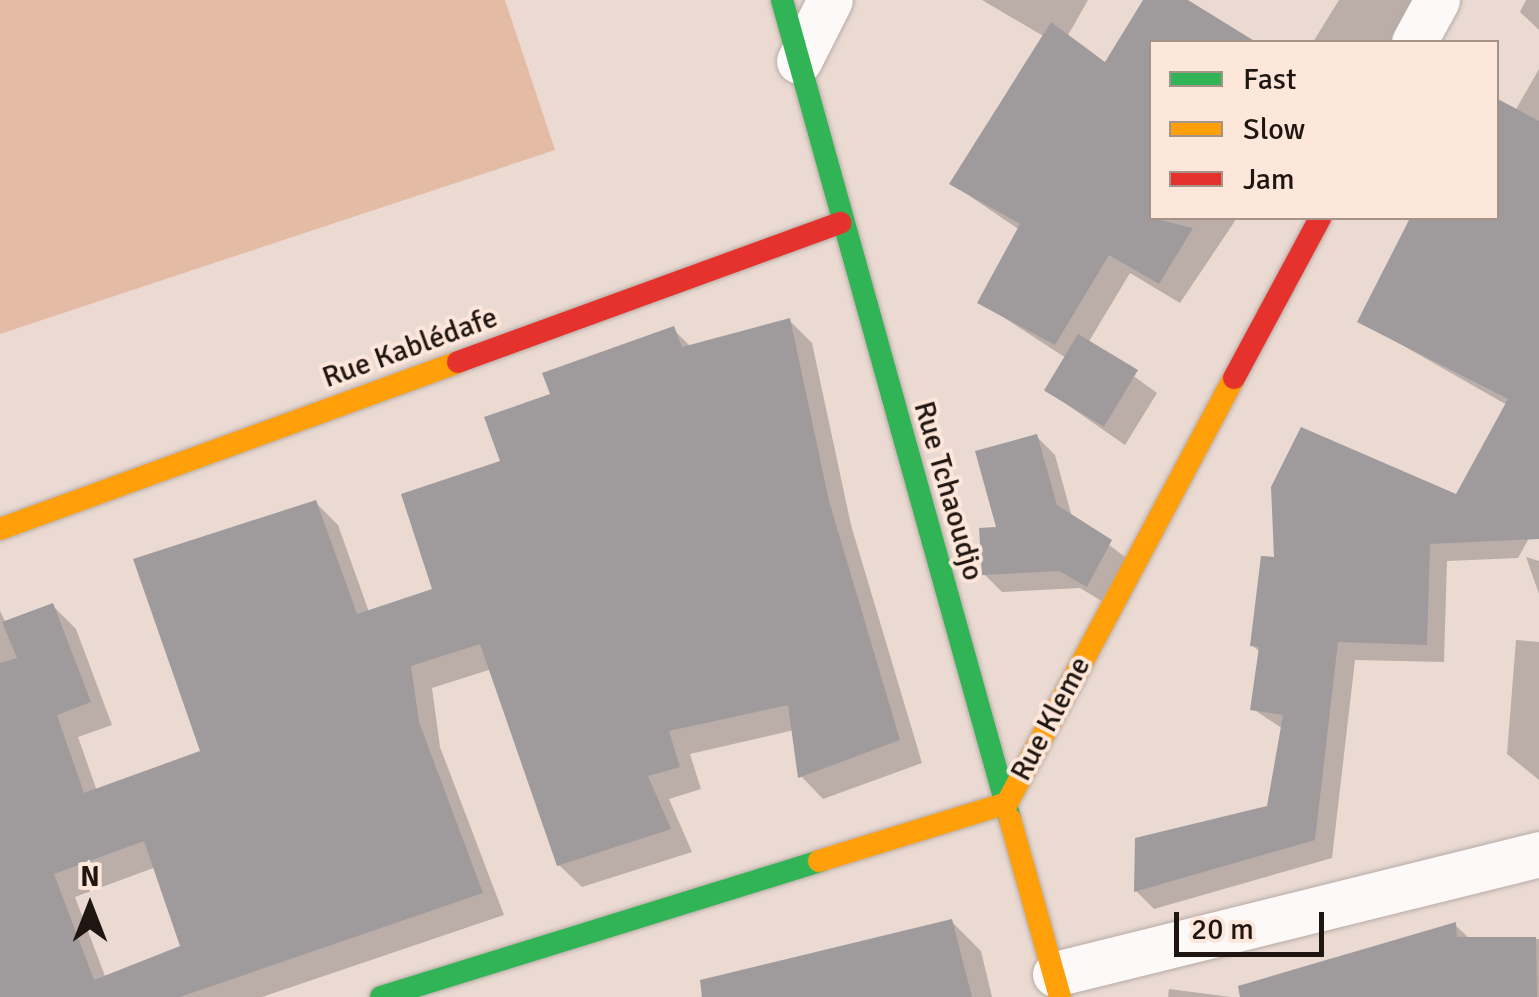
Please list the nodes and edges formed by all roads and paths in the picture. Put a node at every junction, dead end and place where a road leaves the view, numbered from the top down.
1 (782, 0) edge
2 (830, 0) edge
3 (1437, 0) edge
4 (1415, 40) edge
5 (800, 62) junction
6 (1319, 220) edge
7 (840, 222) junction
8 (0, 529) edge
9 (1006, 802) junction
10 (1539, 854) edge
11 (1058, 985) edge
12 (381, 997) edge

1 - 5 street, Rue Tchaoudjo
2 - 5 street
3 - 4 street
5 - 7 street, Rue Tchaoudjo
6 - 9 street, Rue Kleme
7 - 8 street, Rue Kablédafe
7 - 9 street, Rue Tchaoudjo
9 - 11 street, Rue Tchaoudjo
9 - 12 street, Rue Kleme
10 - 11 street

